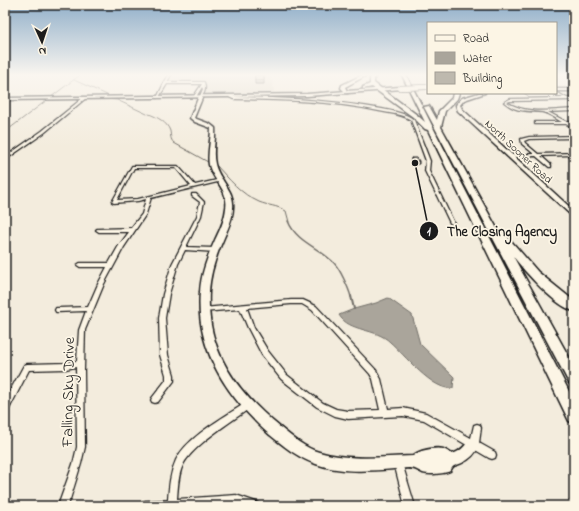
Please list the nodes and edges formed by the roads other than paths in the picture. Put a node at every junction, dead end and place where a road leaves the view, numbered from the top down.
1 (5, 99) edge
2 (17, 99) edge
3 (84, 99) edge
4 (195, 99) edge
5 (280, 99) edge
6 (391, 99) edge
7 (416, 99) edge
8 (423, 99) edge
9 (454, 99) edge
10 (465, 99) edge
11 (561, 99) joint
12 (566, 99) joint
13 (574, 99) edge
14 (574, 110) edge
15 (544, 111) junction
16 (536, 123) dead end
17 (566, 123) junction
18 (574, 123) edge
19 (438, 126) junction
20 (574, 127) edge
21 (574, 137) edge
22 (436, 138) junction
23 (574, 154) edge
24 (537, 155) junction
25 (509, 156) junction
26 (5, 159) edge
27 (550, 166) dead end
28 (221, 180) junction
29 (194, 186) junction
30 (194, 195) dead end
31 (149, 197) junction
32 (478, 202) junction
33 (574, 215) edge
34 (452, 222) dead end
35 (99, 230) dead end
36 (133, 230) junction
37 (183, 248) junction
38 (215, 250) junction
39 (112, 264) junction
40 (80, 265) dead end
41 (243, 306) junction
42 (574, 307) edge
43 (90, 309) junction
44 (58, 310) dead end
45 (203, 310) junction
46 (80, 363) junction
47 (574, 379) edge
48 (155, 400) dead end
49 (247, 406) junction
50 (5, 408) edge
51 (385, 412) junction
52 (574, 416) edge
53 (478, 428) dead end
54 (474, 444) junction
55 (492, 455) dead end
56 (398, 462) junction
57 (172, 504) junction
58 (62, 506) edge
59 (145, 506) edge
60 (256, 506) edge
61 (410, 506) edge

1 - 2 main road
3 - 26 street
4 - 28 street
5 - 34 street
6 - 22 highway
7 - 22 highway
8 - 19 highway
9 - 19 highway
10 - 25 street, North Sooner Road
11 - 12 street
11 - 15 street
12 - 13 street
14 - 15 street
15 - 17 street
16 - 17 street
17 - 18 street
17 - 20 street
19 - 32 highway
21 - 24 street
22 - 52 highway
23 - 24 street
24 - 25 street
24 - 27 street
25 - 33 street, North Sooner Road
28 - 29 street
28 - 38 street
29 - 31 street
29 - 31 street
30 - 37 street
31 - 36 street, Falling Sky Drive
32 - 42 highway
32 - 47 highway
35 - 36 street
36 - 39 street, Falling Sky Drive
37 - 38 street
37 - 48 street
38 - 45 street
39 - 40 street
39 - 43 street, Falling Sky Drive
41 - 45 street
41 - 51 street
41 - 51 street
43 - 44 street
43 - 46 street, Falling Sky Drive
45 - 49 street
46 - 50 street
46 - 58 street, Falling Sky Drive
49 - 56 street
49 - 57 street
51 - 54 street
53 - 54 street
54 - 55 street
54 - 56 street
56 - 61 street
57 - 59 street
57 - 60 street

